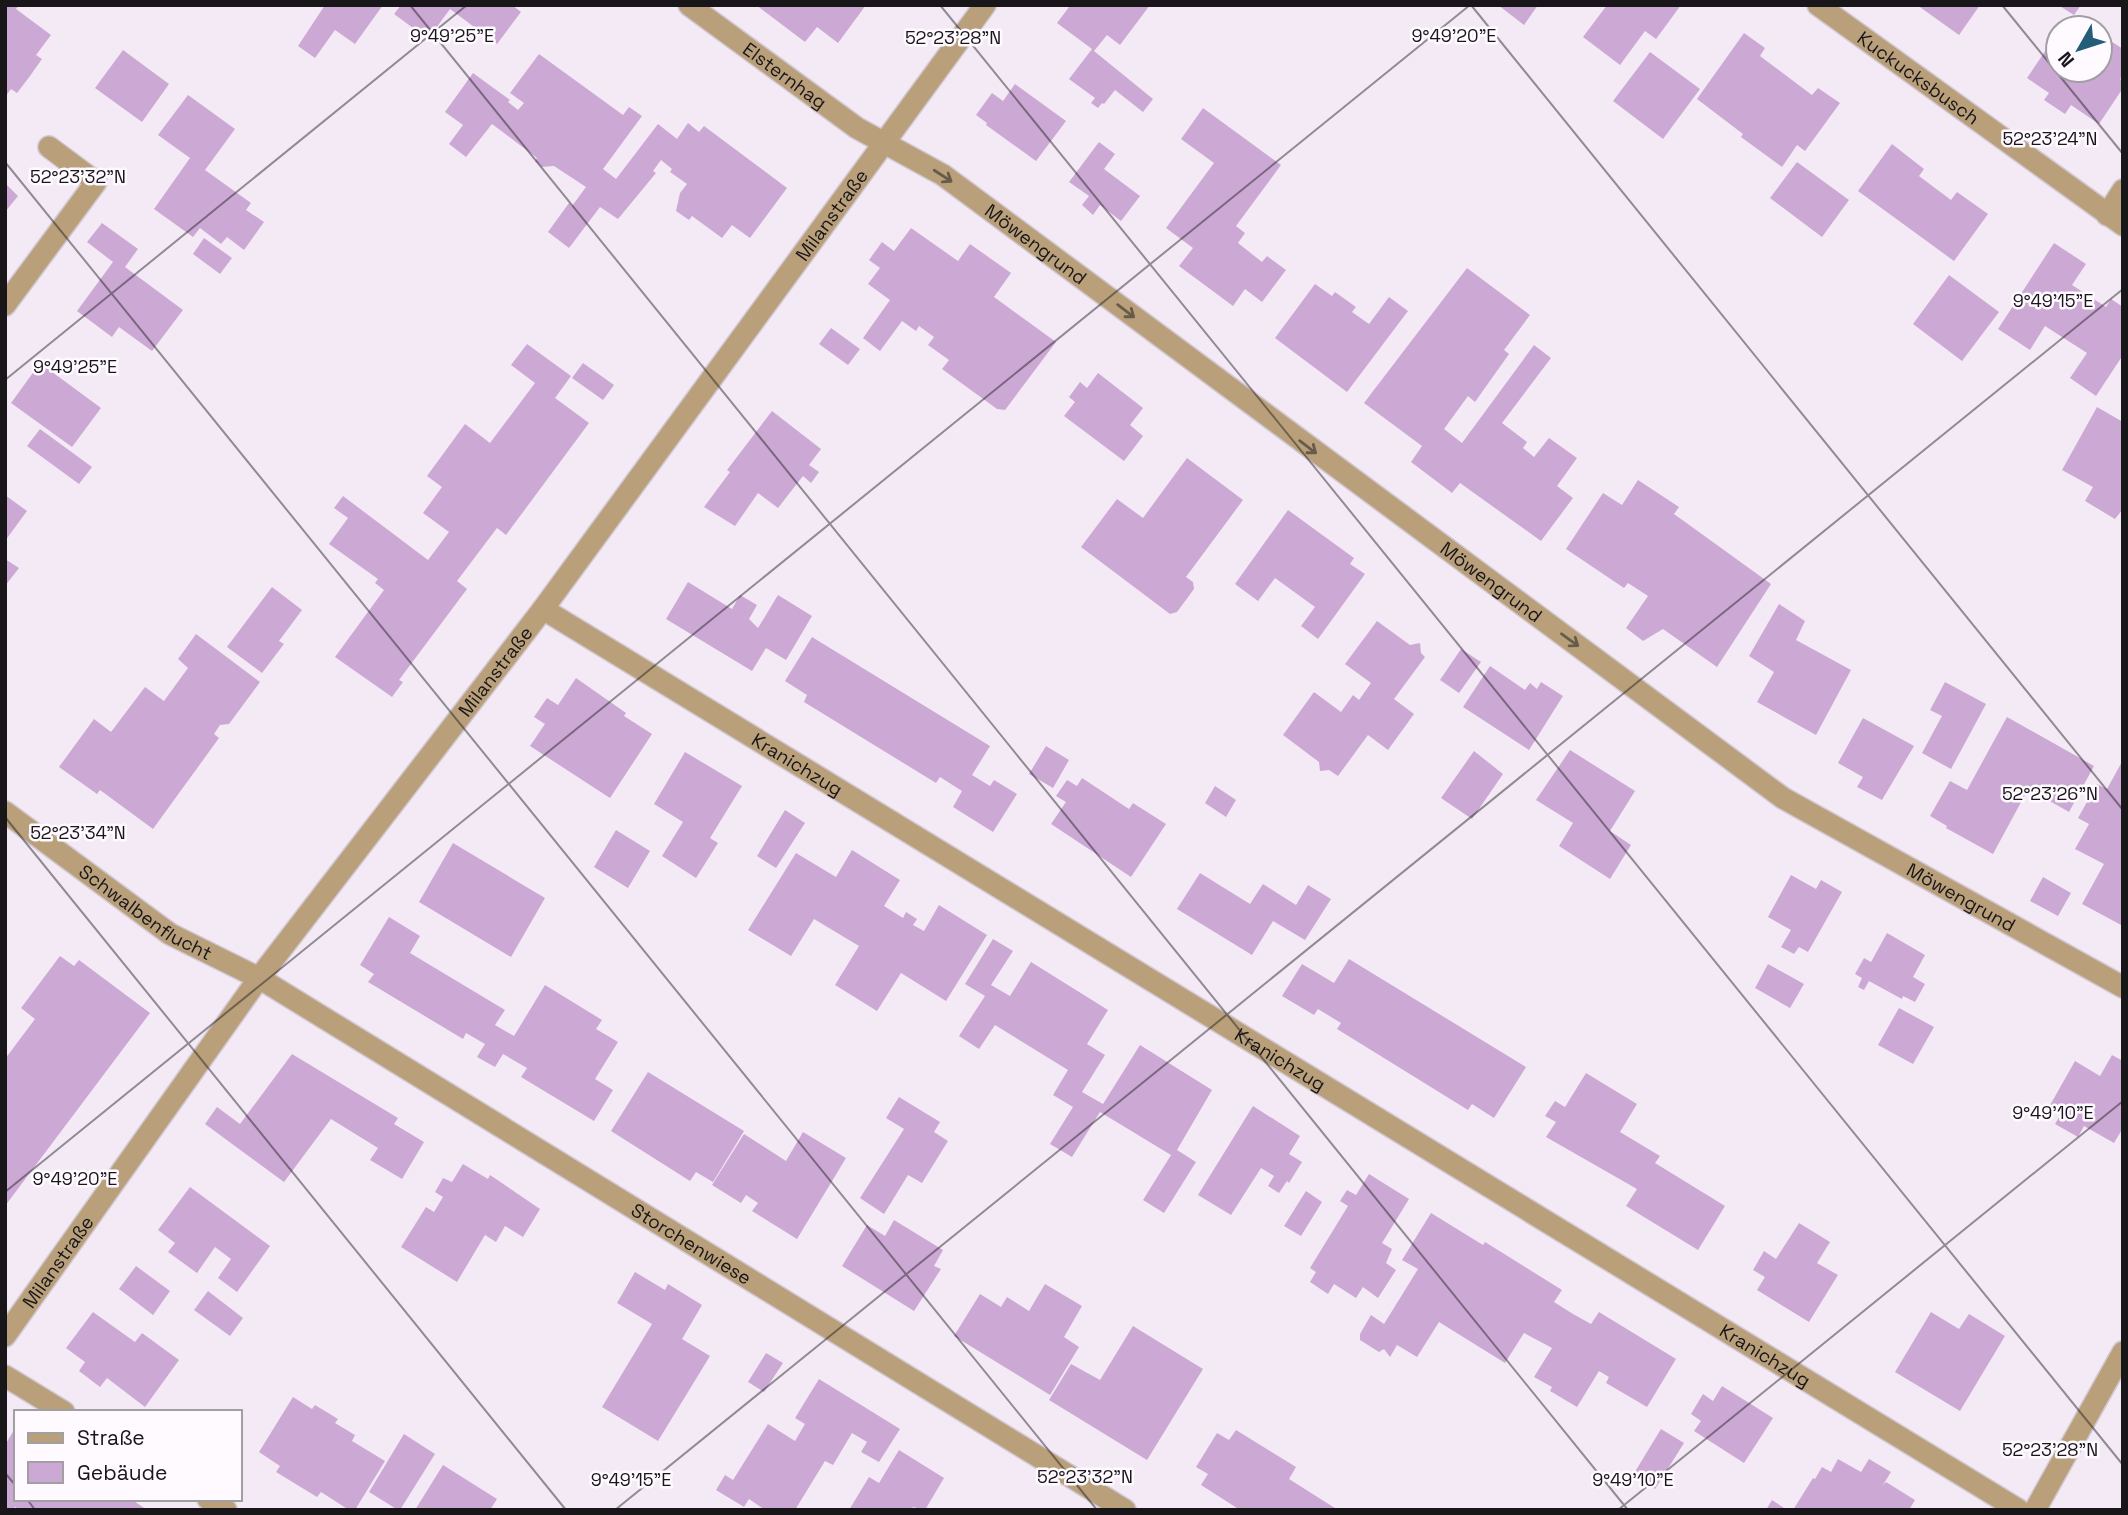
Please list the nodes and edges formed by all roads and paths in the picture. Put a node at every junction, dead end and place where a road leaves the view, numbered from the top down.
1 (689, 5) edge
2 (985, 5) edge
3 (1818, 5) edge
4 (883, 142) junction
5 (49, 147) dead end
6 (2123, 190) edge
7 (2115, 220) edge
8 (5, 305) edge
9 (543, 609) junction
10 (5, 812) edge
11 (259, 978) junction
12 (2123, 987) edge
13 (5, 1336) edge
14 (2123, 1352) edge
15 (5, 1376) edge
16 (61, 1410) edge
17 (1125, 1510) edge
18 (2019, 1510) edge
19 (2035, 1510) edge

1 - 4 street, Elsternhag
2 - 4 street, Milanstraße
3 - 7 street, Kuckucksbusch
4 - 9 street, Milanstraße
4 -> 12 street, Möwengrund
5 - 8 street
6 - 7 street
9 - 11 street, Milanstraße
9 - 18 street, Kranichzug
10 - 11 street, Schwalbenflucht
11 - 13 street, Milanstraße
11 - 17 street, Storchenwiese
14 - 19 street
15 - 16 street

